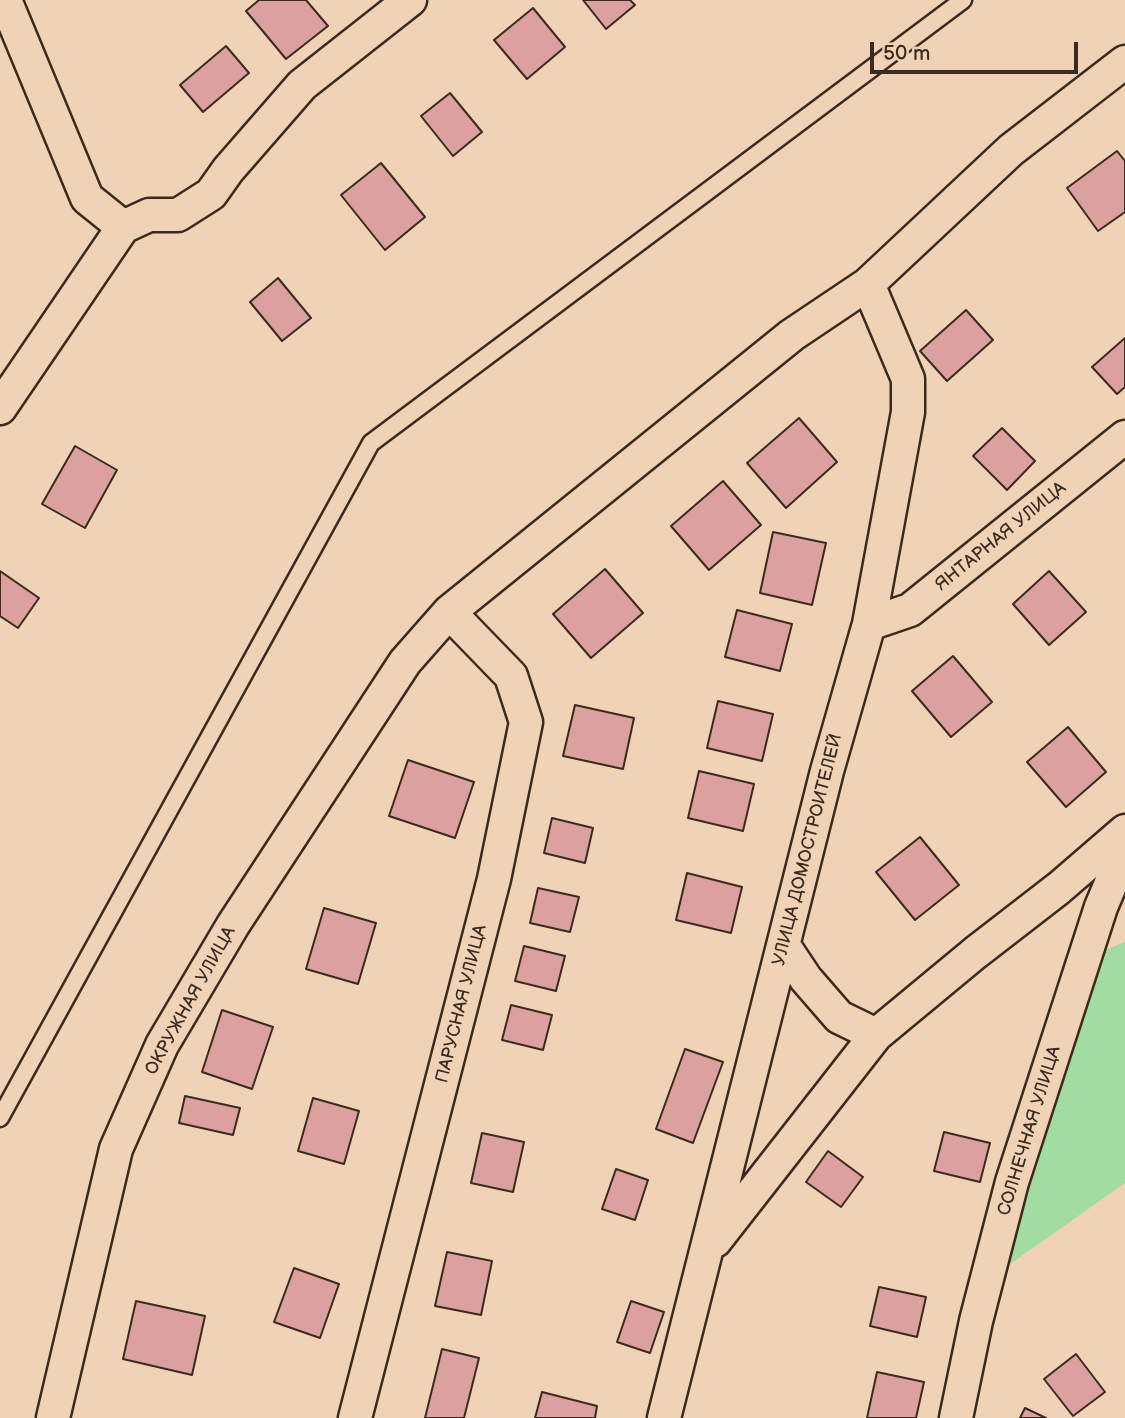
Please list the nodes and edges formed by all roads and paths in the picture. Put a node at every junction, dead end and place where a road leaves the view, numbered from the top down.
1 (5, 0) edge
2 (410, 0) edge
3 (963, 0) edge
4 (1125, 62) edge
5 (124, 227) junction
6 (868, 284) junction
7 (0, 408) edge
8 (1125, 437) edge
9 (449, 612) junction
10 (869, 624) junction
11 (1125, 831) edge
12 (1125, 850) edge
13 (1059, 888) junction
14 (1113, 910) edge
15 (783, 946) junction
16 (876, 1035) junction
17 (0, 1118) edge
18 (708, 1250) junction
19 (53, 1418) edge
20 (355, 1418) edge
21 (664, 1418) edge
22 (956, 1418) edge

1 - 5 street
2 - 5 street
3 - 17 lane
4 - 6 street, ОКРУЖНАЯ УЛИЦА
5 - 7 street
6 - 9 street, ОКРУЖНАЯ УЛИЦА
6 - 10 street, УЛИЦА ДОМОСТРОИТЕЛЕЙ
8 - 10 street, ЯНТАРНАЯ УЛИЦА
9 - 19 street, ОКРУЖНАЯ УЛИЦА
9 - 20 street, ПАРУСНАЯ УЛИЦА
10 - 15 street, УЛИЦА ДОМОСТРОИТЕЛЕЙ
11 - 13 street
12 - 14 street, СОЛНЕЧНАЯ УЛИЦА
13 - 14 street
13 - 16 street
14 - 22 street, СОЛНЕЧНАЯ УЛИЦА
15 - 16 street
15 - 18 street, УЛИЦА ДОМОСТРОИТЕЛЕЙ
16 - 18 street
18 - 21 street, УЛИЦА ДОМОСТРОИТЕЛЕЙ

